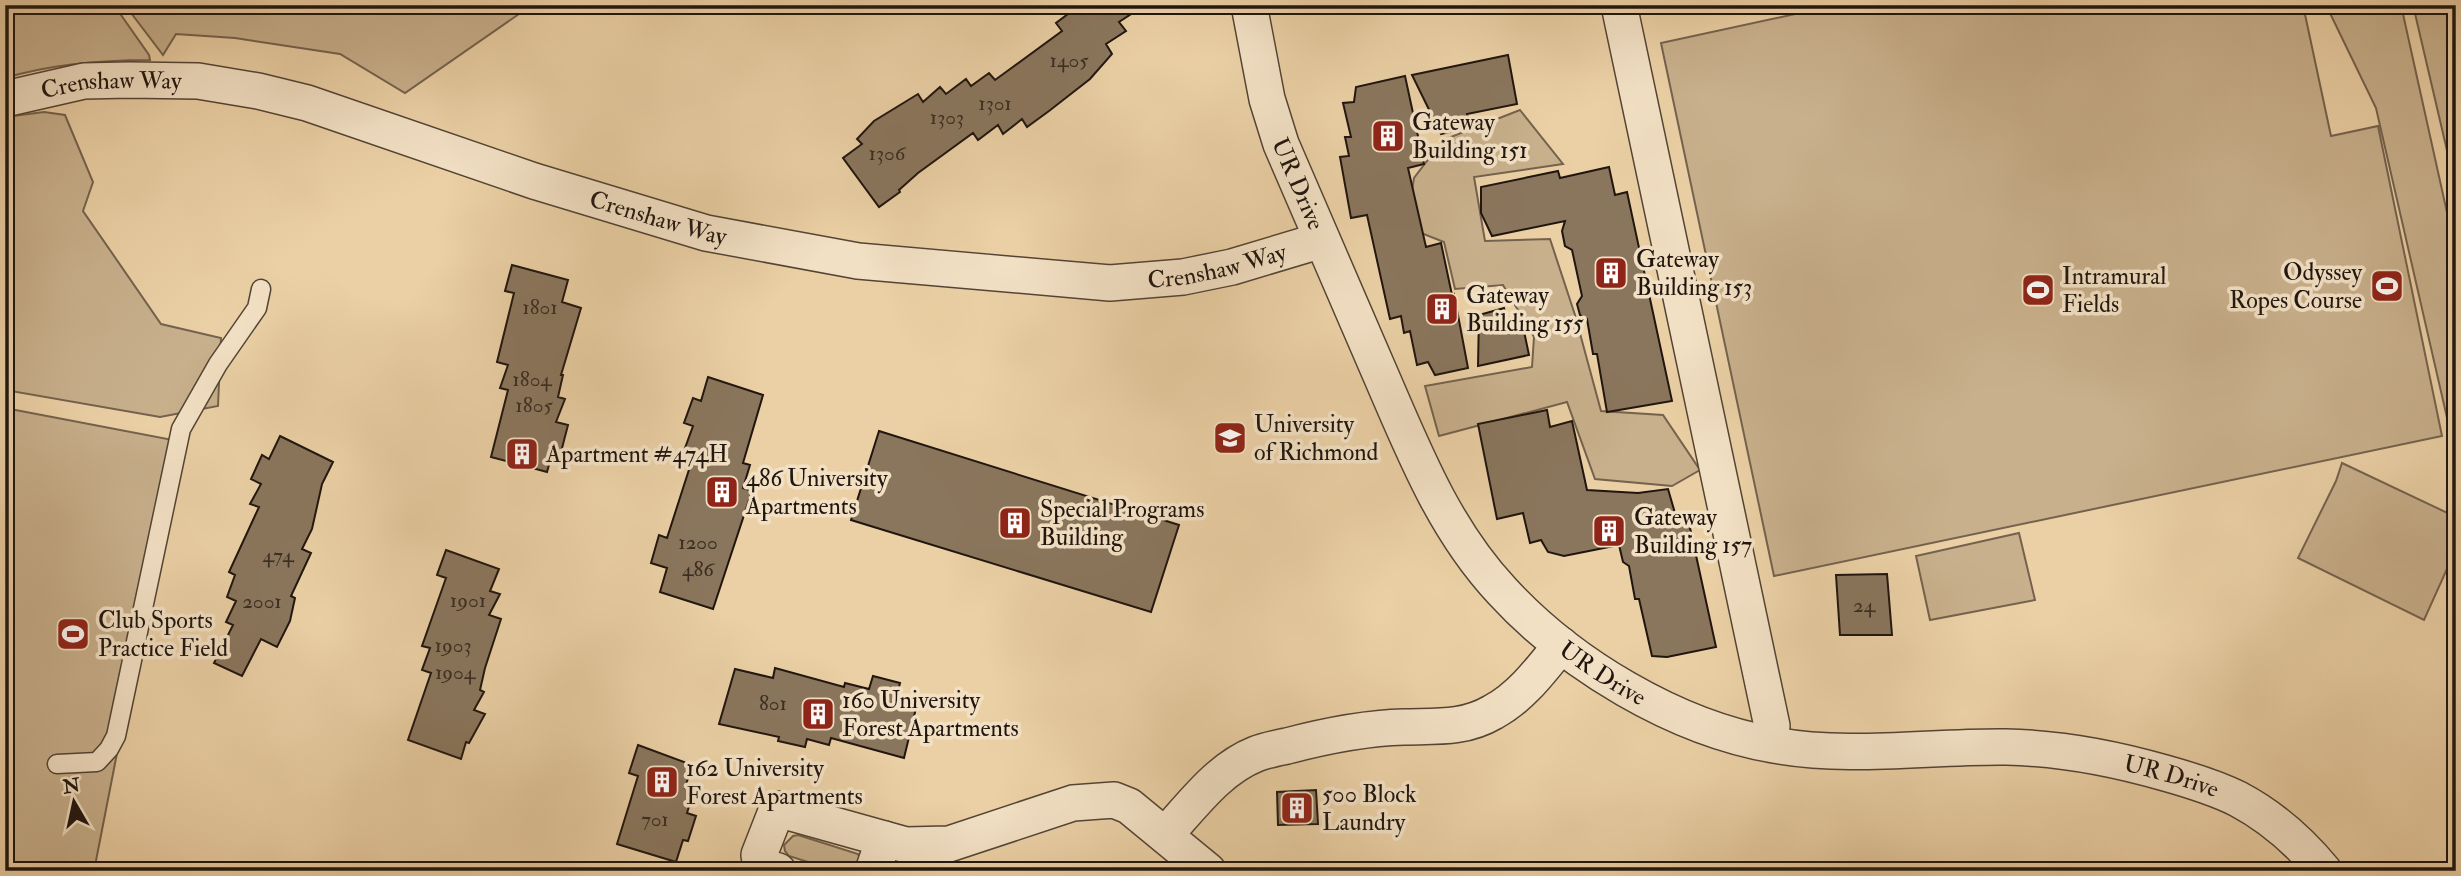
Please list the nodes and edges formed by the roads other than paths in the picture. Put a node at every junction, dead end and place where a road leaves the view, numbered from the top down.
1 (1249, 5) edge
2 (1619, 5) edge
3 (5, 99) edge
4 (1322, 240) junction
5 (261, 289) dead end
6 (1562, 645) junction
7 (1772, 726) dead end
8 (57, 764) dead end
9 (1165, 835) junction
10 (879, 855) edge
11 (778, 871) edge
12 (1208, 871) edge
13 (2324, 871) edge

1 - 4 street, UR Drive
2 - 7 street
3 - 4 street, Crenshaw Way
4 - 6 street, UR Drive
5 - 8 lane
6 - 9 street
6 - 13 street, UR Drive
9 - 10 street
9 - 12 street
10 - 11 street

